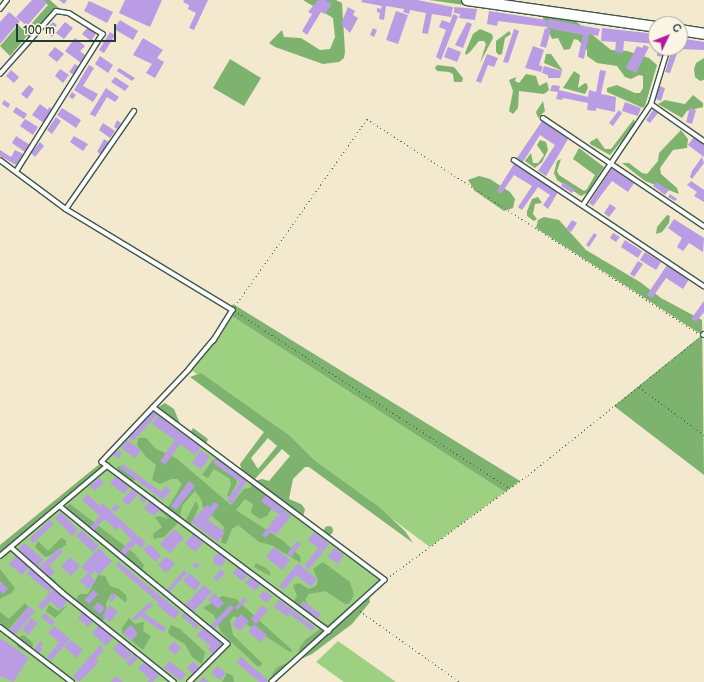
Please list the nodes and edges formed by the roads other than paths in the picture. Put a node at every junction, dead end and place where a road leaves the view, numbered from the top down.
1 (7, 0) edge
2 (467, 0) edge
3 (0, 9) edge
4 (648, 25) edge
5 (688, 31) edge
6 (704, 34) edge
7 (666, 56) edge
8 (0, 74) edge
9 (651, 104) junction
10 (134, 112) dead end
11 (543, 118) dead end
12 (704, 141) edge
13 (0, 160) edge
14 (514, 160) dead end
15 (611, 164) junction
16 (18, 172) junction
17 (583, 205) junction
18 (66, 209) junction
19 (704, 226) edge
20 (704, 286) edge
21 (153, 407) junction
22 (107, 466) junction
23 (60, 506) junction
24 (11, 547) junction
25 (0, 556) edge
26 (0, 627) edge
27 (329, 631) junction
28 (72, 682) edge
29 (174, 682) edge
30 (190, 682) edge
31 (272, 682) edge

1 - 3 lane
2 - 4 main road
5 - 6 main road
7 - 9 lane
8 - 16 lane
9 - 12 lane
9 - 15 lane
10 - 18 lane
11 - 15 lane
13 - 16 lane
14 - 17 lane
15 - 17 lane
15 - 19 lane
16 - 18 lane
17 - 20 lane
18 - 21 lane
21 - 22 lane
21 - 27 lane
22 - 23 lane
22 - 27 lane
23 - 24 lane
23 - 30 lane
24 - 25 lane
24 - 29 lane
26 - 28 lane
27 - 31 lane

